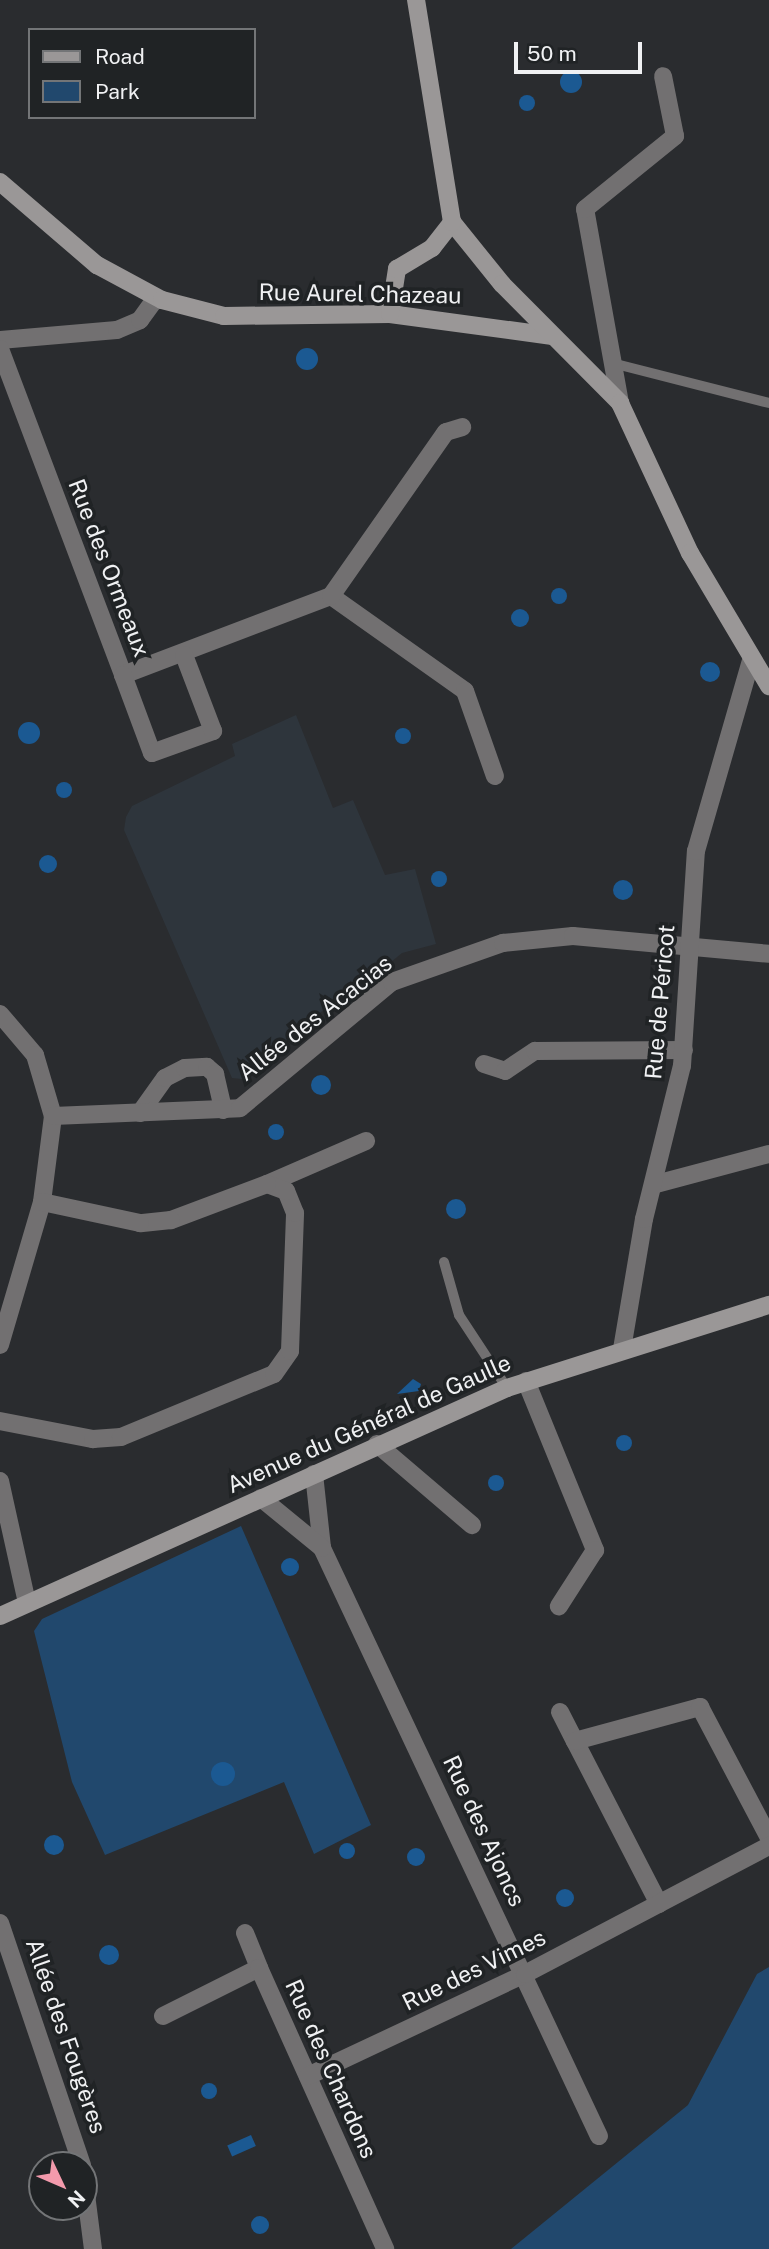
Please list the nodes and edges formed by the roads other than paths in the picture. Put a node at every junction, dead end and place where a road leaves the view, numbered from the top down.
1 (416, 0) edge
2 (663, 76) dead end
3 (0, 182) edge
4 (452, 222) junction
5 (156, 298) junction
6 (390, 314) junction
7 (553, 336) junction
8 (0, 340) edge
9 (0, 349) edge
10 (612, 363) junction
11 (620, 402) junction
12 (769, 403) edge
13 (462, 427) dead end
14 (331, 596) junction
15 (184, 655) junction
16 (751, 661) junction
17 (123, 675) junction
18 (769, 686) edge
19 (495, 776) dead end
20 (691, 949) junction
21 (769, 954) edge
22 (0, 1014) edge
23 (684, 1050) junction
24 (484, 1064) dead end
25 (223, 1110) junction
26 (140, 1113) junction
27 (53, 1116) junction
28 (366, 1141) dead end
29 (769, 1154) edge
30 (267, 1184) junction
31 (656, 1184) junction
32 (42, 1202) junction
33 (444, 1262) dead end
34 (7, 1296) edge
35 (769, 1305) edge
36 (0, 1345) edge
37 (622, 1349) junction
38 (526, 1381) junction
39 (507, 1388) junction
40 (0, 1421) edge
41 (377, 1444) junction
42 (314, 1474) junction
43 (0, 1481) edge
44 (261, 1498) junction
45 (472, 1525) dead end
46 (322, 1548) junction
47 (27, 1603) junction
48 (559, 1606) dead end
49 (0, 1616) edge
50 (560, 1712) dead end
51 (575, 1741) junction
52 (769, 1838) edge
53 (769, 1846) edge
54 (659, 1904) junction
55 (0, 1923) edge
56 (245, 1933) dead end
57 (259, 1968) junction
58 (525, 1974) junction
59 (163, 2016) dead end
60 (308, 2076) junction
61 (599, 2136) dead end
62 (77, 2151) edge
63 (89, 2221) edge
64 (93, 2249) edge
65 (384, 2249) edge

1 - 4 street
2 - 10 street
3 - 5 street, Rue Aurel Chazeau
4 - 6 street
4 - 7 street
5 - 6 street, Rue Aurel Chazeau
5 - 8 street
6 - 7 street, Rue Aurel Chazeau
7 - 11 street
9 - 17 street, Rue des Ormeaux
10 - 11 street
10 - 12 lane
11 - 16 street
13 - 14 street
14 - 15 street, Rue des Ormeaux
14 - 19 street
15 - 17 street, Rue des Ormeaux
15 - 17 street
16 - 18 street
16 - 20 street, Rue de Péricot
20 - 21 street, Allée des Acacias
20 - 23 street, Rue de Péricot
20 - 25 street, Allée des Acacias
22 - 27 street
23 - 24 street
23 - 31 street, Rue de Péricot
25 - 26 street, Allée des Acacias
25 - 26 street, Allée des Acacias
26 - 27 street, Allée des Acacias
27 - 32 street
28 - 30 street
29 - 31 street
30 - 32 street
30 - 40 street
31 - 37 street, Rue de Péricot
32 - 34 street
33 - 39 lane
34 - 36 street
35 - 37 street, Avenue du Général de Gaulle
37 - 38 street, Avenue du Général de Gaulle
38 - 39 street, Avenue du Général de Gaulle
38 - 48 street
39 - 41 street, Avenue du Général de Gaulle
41 - 42 street, Avenue du Général de Gaulle
41 - 45 street
42 - 44 street, Avenue du Général de Gaulle
42 - 46 street, Rue des Ajoncs
43 - 47 street
44 - 46 street, Rue des Ajoncs
44 - 47 street, Avenue du Général de Gaulle
46 - 58 street, Rue des Ajoncs
47 - 49 street, Avenue du Général de Gaulle
50 - 51 street
51 - 52 street
51 - 54 street
53 - 54 street, Rue des Vimes
54 - 58 street, Rue des Vimes
55 - 62 street, Allée des Fougères
56 - 57 street
57 - 59 street, Rue des Chardons
57 - 60 street, Rue des Chardons
58 - 60 street, Rue des Vimes
58 - 61 street, Rue des Ajoncs
60 - 65 street, Rue des Chardons
63 - 64 street

